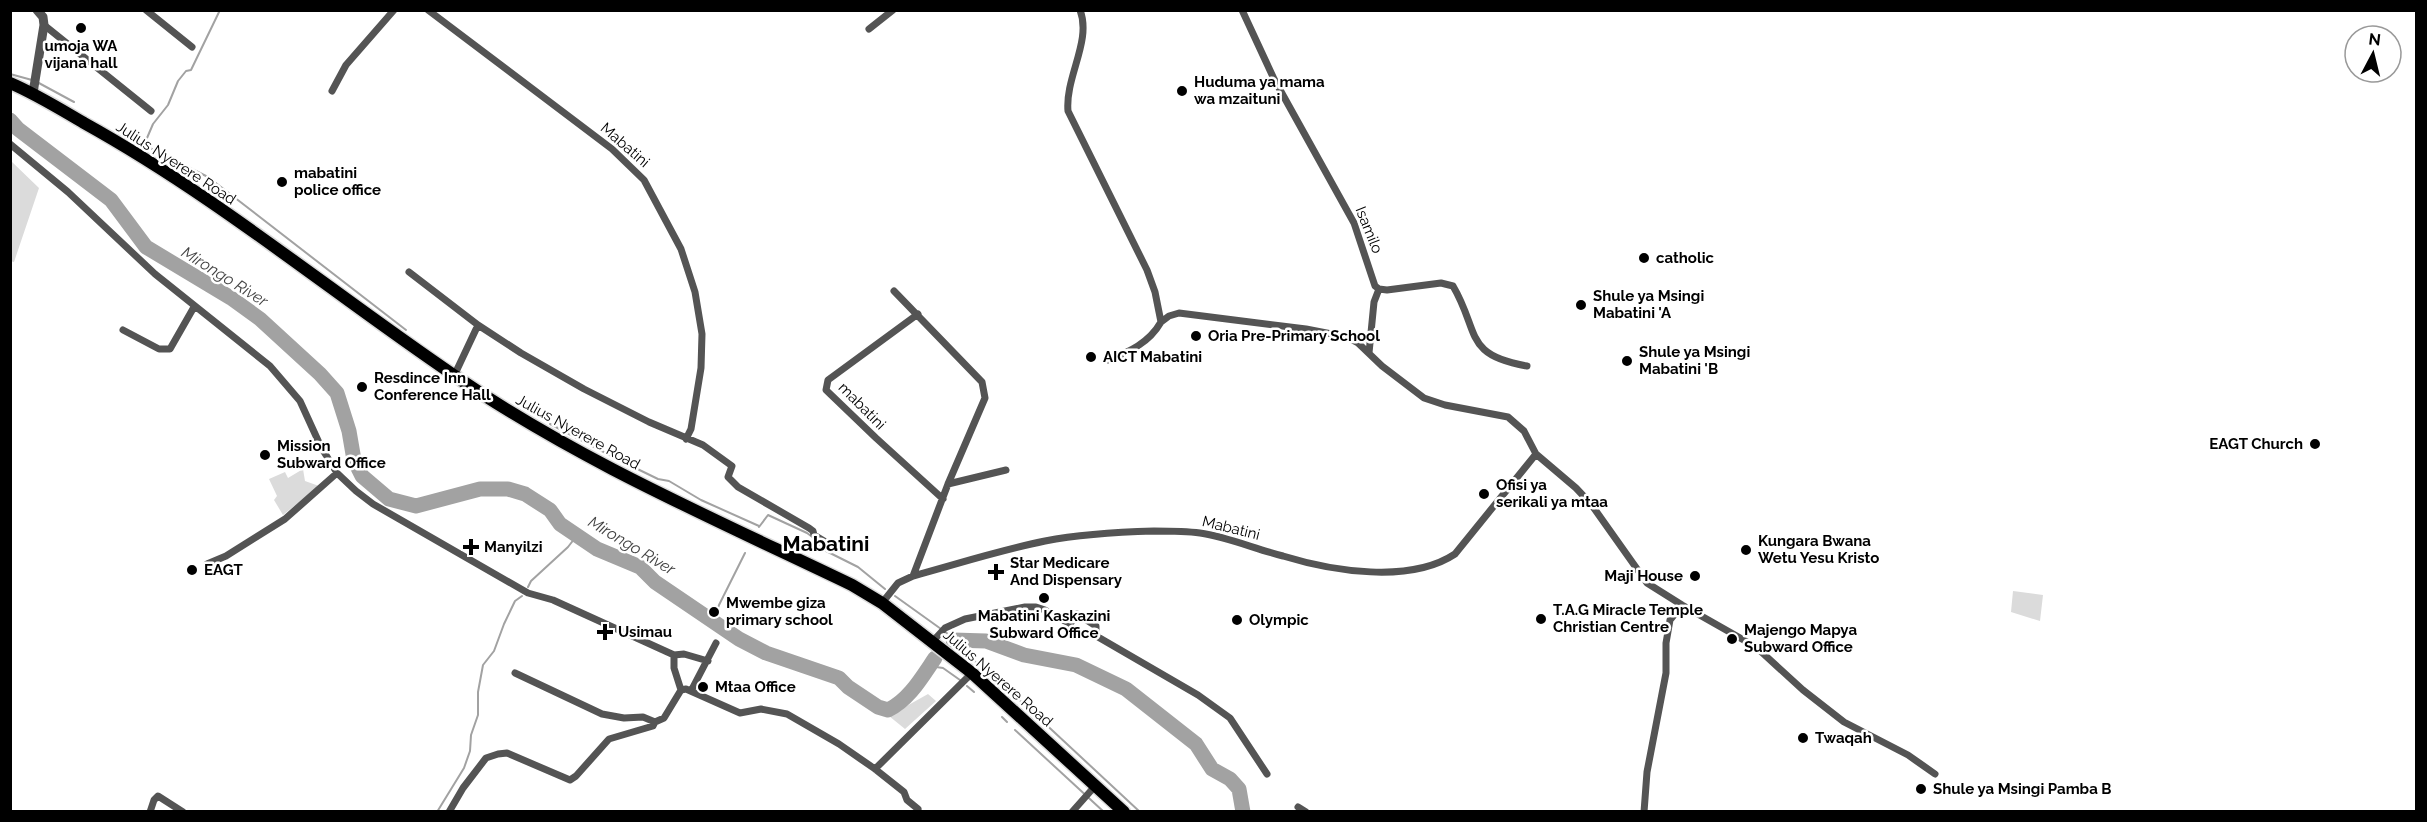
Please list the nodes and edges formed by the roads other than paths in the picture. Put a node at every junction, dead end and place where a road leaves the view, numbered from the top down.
1 (37, 10) edge
2 (146, 10) edge
3 (394, 10) edge
4 (428, 10) edge
5 (893, 10) edge
6 (1080, 10) edge
7 (1242, 10) edge
8 (44, 25) junction
9 (870, 29) dead end
10 (192, 47) dead end
11 (10, 83) edge
12 (34, 89) junction
13 (332, 91) dead end
14 (151, 111) dead end
15 (10, 144) edge
16 (409, 272) dead end
17 (1380, 289) junction
18 (894, 291) dead end
19 (194, 307) junction
20 (918, 314) junction
21 (1161, 322) junction
22 (478, 326) junction
23 (123, 330) dead end
24 (1369, 353) junction
25 (1108, 360) dead end
26 (1527, 366) dead end
27 (454, 376) junction
28 (686, 439) junction
29 (1536, 454) junction
30 (1006, 470) dead end
31 (337, 473) junction
32 (948, 484) junction
33 (943, 498) junction
34 (824, 541) dead end
35 (207, 564) dead end
36 (914, 576) junction
37 (882, 603) junction
38 (1682, 605) junction
39 (939, 634) junction
40 (716, 643) dead end
41 (674, 655) junction
42 (708, 661) junction
43 (514, 673) dead end
44 (972, 673) junction
45 (681, 690) junction
46 (691, 691) junction
47 (655, 722) junction
48 (875, 769) junction
49 (1267, 774) dead end
50 (1935, 774) dead end
51 (1089, 791) junction
52 (1298, 807) dead end
53 (918, 809) dead end
54 (150, 812) edge
55 (183, 812) edge
56 (449, 812) edge
57 (1072, 812) edge
58 (1124, 812) edge
59 (1306, 812) edge
60 (1644, 812) edge

1 - 8 street
2 - 10 street
3 - 13 street
4 - 28 street, Mabatini
5 - 9 street
6 - 21 street
7 - 17 street, Isamilo
8 - 12 street
8 - 14 street
11 - 12 highway, Julius Nyerere Road
12 - 27 highway, Julius Nyerere Road
15 - 19 street
16 - 22 street
17 - 24 street
17 - 26 street
18 - 20 street
19 - 23 street
19 - 31 street
20 - 32 street
20 - 33 street, mabatini
21 - 24 street
21 - 25 street
22 - 27 street
22 - 28 street
24 - 29 street
27 - 37 highway, Julius Nyerere Road
28 - 34 street
29 - 36 street, Mabatini
29 - 38 street
30 - 32 street
31 - 35 street
31 - 41 street
32 - 33 street
33 - 36 street
36 - 37 street, Mabatini
37 - 39 highway, Julius Nyerere Road
38 - 50 street
38 - 60 street
39 - 44 highway, Julius Nyerere Road
39 - 49 street
40 - 42 street
41 - 42 street
41 - 45 street
42 - 46 street
43 - 47 street
44 - 48 street
44 - 51 highway, Julius Nyerere Road
45 - 46 street
45 - 47 street
46 - 48 street
47 - 56 street
48 - 53 street
51 - 57 street
51 - 58 highway, Julius Nyerere Road
52 - 59 street
54 - 55 street

